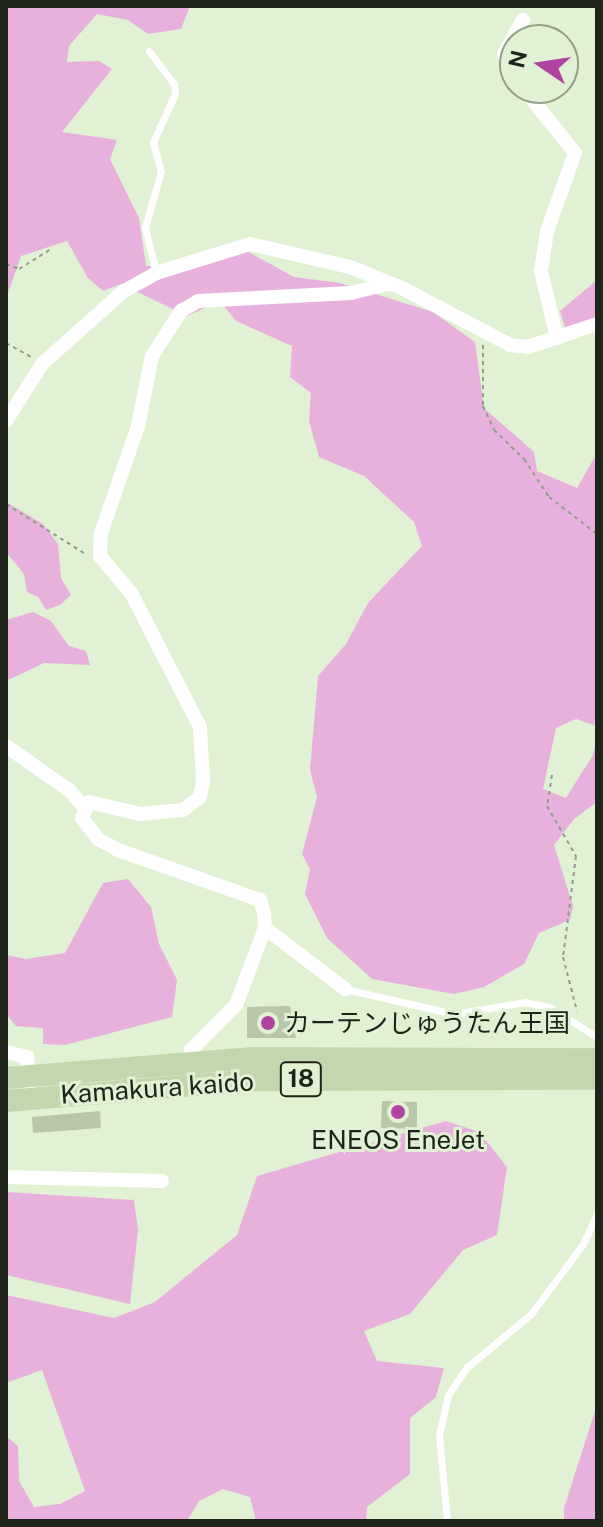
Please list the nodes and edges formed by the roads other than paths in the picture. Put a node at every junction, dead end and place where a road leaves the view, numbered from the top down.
1 (523, 20) dead end
2 (521, 24) edge
3 (149, 51) dead end
4 (536, 104) edge
5 (156, 273) junction
6 (388, 284) junction
7 (597, 324) edge
8 (557, 338) junction
9 (6, 421) edge
10 (6, 746) edge
11 (83, 806) junction
12 (265, 928) junction
13 (345, 989) joint
14 (596, 1036) edge
15 (6, 1052) edge
16 (597, 1059) edge
17 (186, 1062) junction
18 (6, 1078) edge
19 (597, 1079) edge
20 (187, 1085) junction
21 (30, 1087) junction
22 (6, 1101) edge
23 (6, 1177) edge
24 (162, 1181) dead end
25 (597, 1214) edge
26 (447, 1521) edge

1 - 2 street
3 - 5 lane
4 - 8 street
5 - 6 street
5 - 9 street
6 - 8 street
6 - 11 street
7 - 8 street
10 - 11 street
11 - 12 street
12 - 13 street
12 - 17 street
13 - 14 lane
15 - 21 street
16 - 17 main road, Kamakura kaido / 18
17 - 20 street
17 - 21 main road, Kamakura kaido / 18
18 - 21 main road, Kamakura kaido / 18
19 - 20 main road, Kamakura kaido / 18
20 - 21 main road, Kamakura kaido / 18
21 - 22 main road, Kamakura kaido / 18
23 - 24 street
25 - 26 lane

